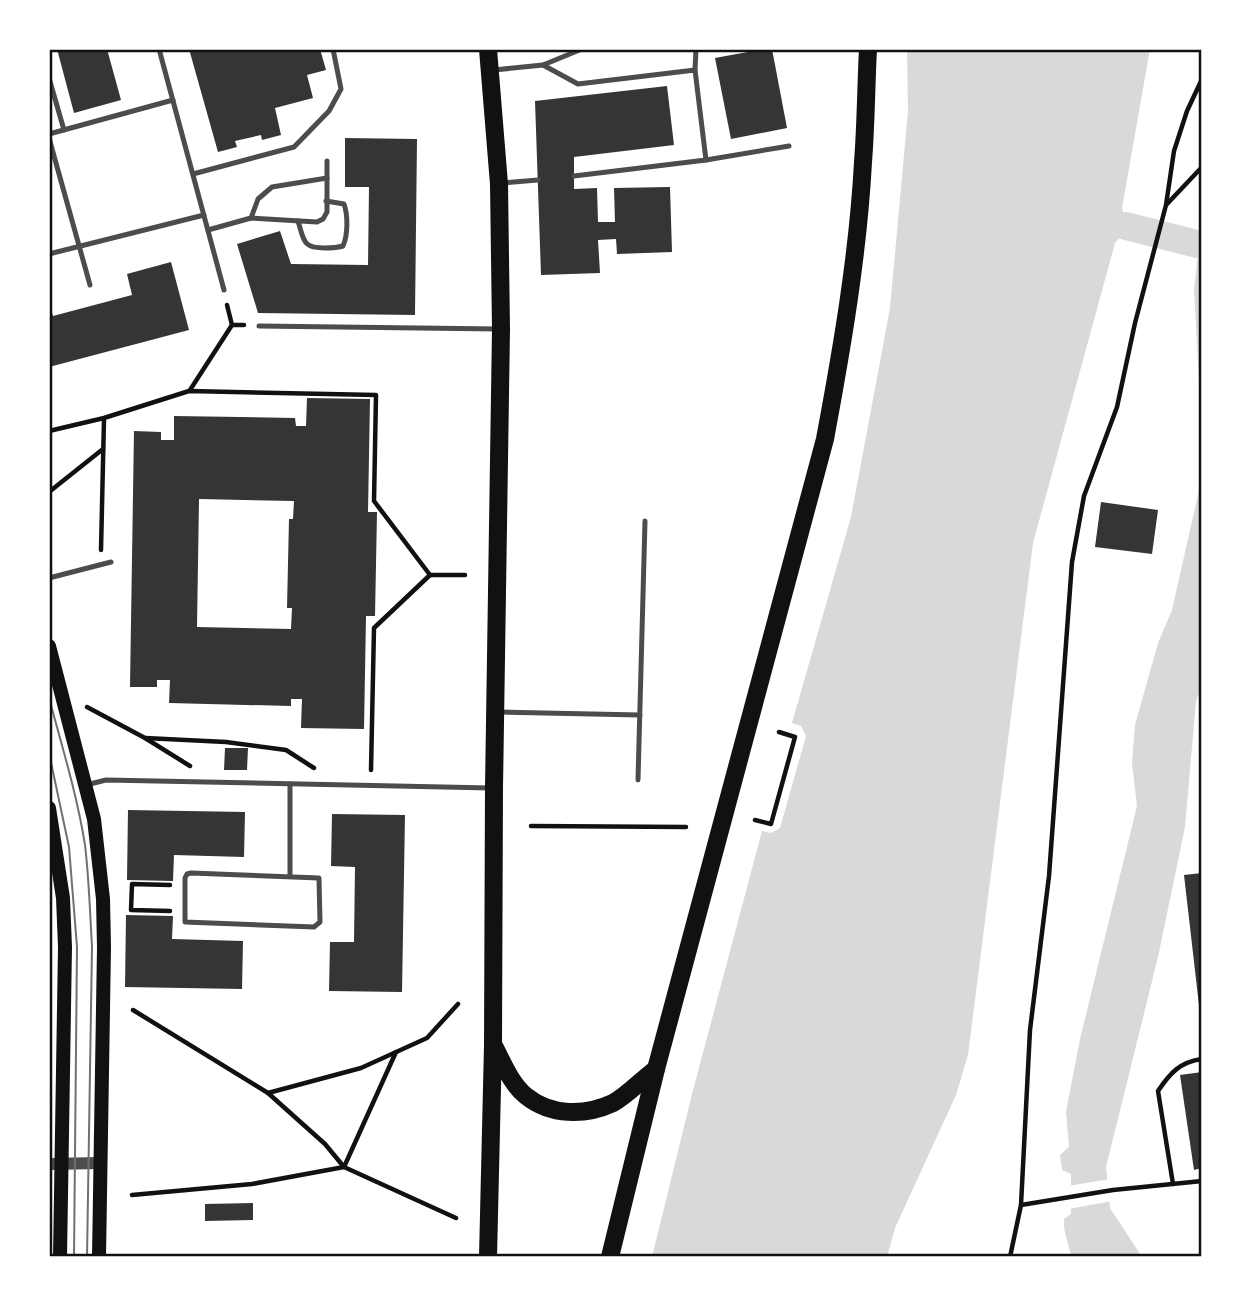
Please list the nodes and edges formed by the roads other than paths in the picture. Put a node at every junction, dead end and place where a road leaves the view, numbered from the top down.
1 (159, 49) edge
2 (333, 49) edge
3 (488, 49) edge
4 (582, 49) edge
5 (696, 49) edge
6 (868, 49) edge
7 (542, 65) junction
8 (695, 70) junction
9 (491, 71) junction
10 (49, 78) edge
11 (173, 100) junction
12 (64, 130) junction
13 (49, 136) edge
14 (789, 146) dead end
15 (706, 160) junction
16 (327, 161) dead end
17 (194, 174) junction
18 (574, 176) dead end
19 (327, 178) junction
20 (538, 180) dead end
21 (499, 184) junction
22 (326, 201) junction
23 (204, 215) junction
24 (251, 218) junction
25 (298, 221) junction
26 (208, 230) junction
27 (79, 246) junction
28 (49, 254) edge
29 (90, 285) dead end
30 (224, 290) road end
31 (259, 326) road end
32 (501, 329) junction
33 (645, 521) dead end
34 (111, 562) dead end
35 (49, 578) edge
36 (49, 646) edge
37 (496, 712) junction
38 (640, 715) junction
39 (638, 780) dead end
40 (290, 784) junction
41 (86, 785) junction
42 (494, 788) junction
43 (49, 808) edge
44 (290, 876) junction
45 (493, 1045) junction
46 (656, 1069) junction
47 (100, 1163) junction
48 (55, 1164) edge
49 (60, 1257) edge
50 (99, 1257) edge
51 (488, 1257) edge
52 (610, 1257) edge

1 - 11 lane
2 - 17 lane
3 - 9 main road
4 - 7 lane
5 - 8 lane
6 - 46 main road
7 - 8 lane
7 - 9 lane
8 - 15 lane
9 - 21 main road
10 - 12 lane
11 - 12 lane
11 - 17 lane
12 - 13 lane
13 - 27 lane
14 - 15 lane
15 - 18 lane
16 - 19 lane
17 - 23 lane
19 - 22 lane
19 - 24 lane
20 - 21 lane
21 - 32 main road
22 - 25 lane
22 - 25 lane
23 - 26 lane
23 - 27 lane
24 - 25 lane
24 - 26 lane
26 - 30 lane
27 - 28 lane
27 - 29 lane
31 - 32 lane
32 - 37 main road
33 - 38 lane
34 - 35 lane
36 - 41 main road
37 - 38 lane
37 - 42 main road
38 - 39 lane
40 - 41 lane
40 - 42 lane
40 - 44 lane
41 - 47 main road
42 - 45 main road
43 - 48 main road
44 - 44 lane
45 - 46 main road
45 - 51 main road
46 - 52 main road
47 - 48 street
47 - 50 main road
48 - 49 main road

